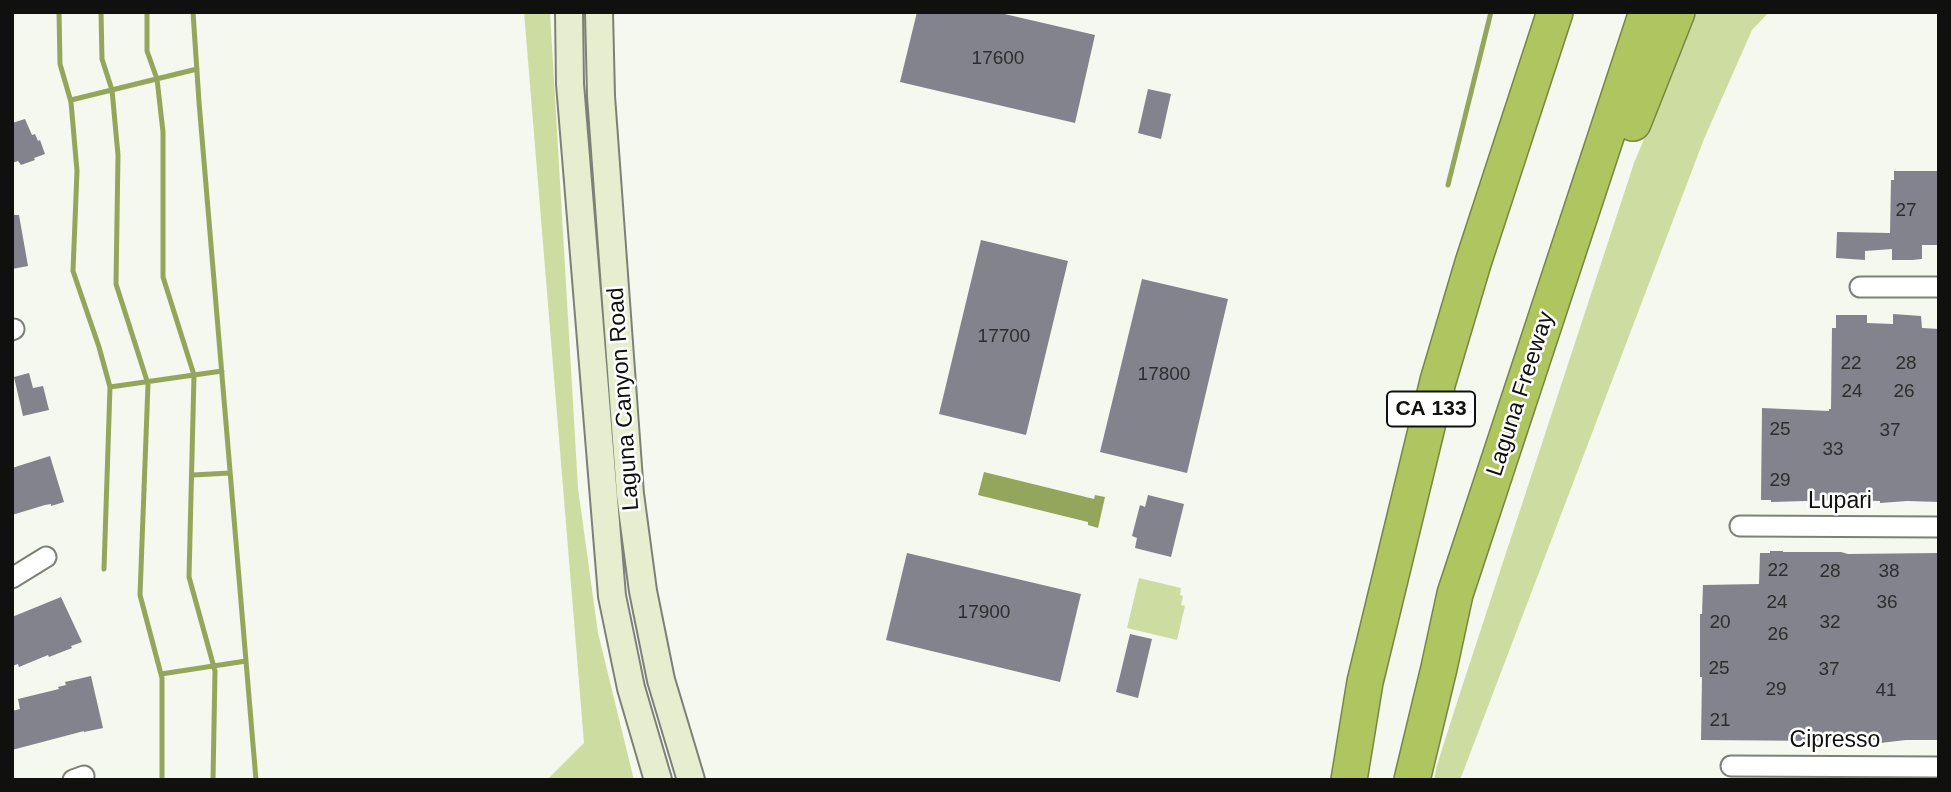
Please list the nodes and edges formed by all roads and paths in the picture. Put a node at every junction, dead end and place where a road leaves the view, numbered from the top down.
1 (569, 12) edge
2 (599, 12) edge
3 (1549, 12) edge
4 (1555, 12) edge
5 (1647, 12) edge
6 (1678, 12) edge
7 (1544, 47) junction
8 (1860, 287) dead end
9 (1939, 287) edge
10 (1515, 414) junction
11 (630, 494) junction
12 (606, 508) junction
13 (1740, 526) dead end
14 (1939, 527) edge
15 (46, 557) dead end
16 (12, 578) edge
17 (1731, 766) dead end
18 (1939, 767) edge
19 (658, 780) edge
20 (691, 780) edge
21 (1349, 780) edge
22 (1412, 780) edge

1 - 12 main road, Laguna Canyon Road
2 - 11 main road, Laguna Canyon Road
3 - 7 highway
4 - 7 highway, CA 133
5 - 10 highway, Laguna Freeway / CA 133
6 - 10 highway
7 - 21 highway, CA 133
8 - 9 street
10 - 22 highway, Laguna Freeway / CA 133
11 - 12 main road
11 - 20 main road, Laguna Canyon Road
12 - 19 main road, Laguna Canyon Road
13 - 14 street, Lupari
15 - 16 street
17 - 18 street, Cipresso

